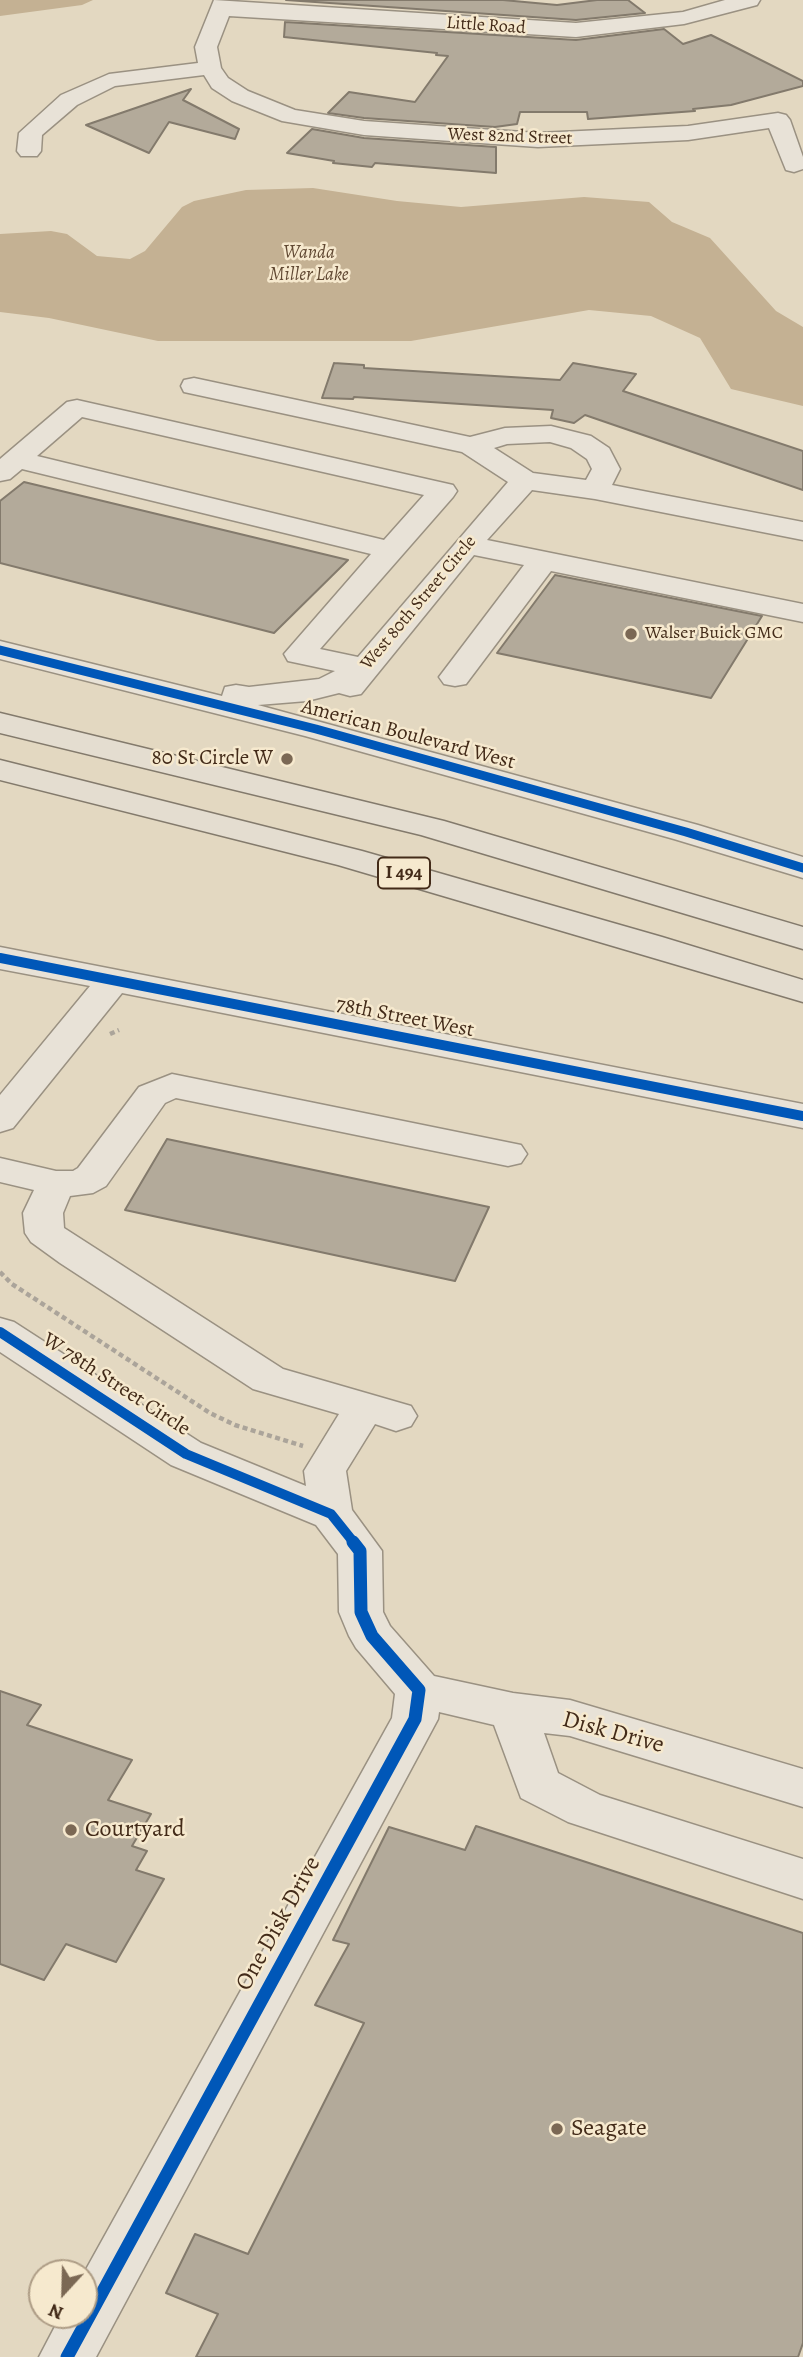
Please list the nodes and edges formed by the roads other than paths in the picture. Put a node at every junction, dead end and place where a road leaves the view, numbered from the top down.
1 (749, 0) edge
2 (223, 4) edge
3 (693, 7) edge
4 (210, 68) junction
5 (803, 113) edge
6 (778, 120) junction
7 (29, 151) dead end
8 (794, 165) dead end
9 (194, 386) dead end
10 (471, 446) junction
11 (8, 466) edge
12 (525, 480) junction
13 (595, 490) junction
14 (803, 531) edge
15 (467, 545) junction
16 (391, 550) junction
17 (544, 561) junction
18 (803, 613) edge
19 (0, 650) edge
20 (33, 659) junction
21 (365, 668) junction
22 (455, 677) dead end
23 (0, 723) edge
24 (316, 729) junction
25 (0, 770) edge
26 (803, 868) edge
27 (803, 937) edge
28 (0, 958) edge
29 (113, 981) junction
30 (803, 991) edge
31 (803, 1116) edge
32 (0, 1120) edge
33 (508, 1154) dead end
34 (0, 1170) edge
35 (57, 1183) junction
36 (0, 1332) edge
37 (331, 1514) junction
38 (419, 1690) junction
39 (513, 1711) junction
40 (803, 1788) edge
41 (803, 1879) edge
42 (67, 2357) edge

1 - 3 street, Little Road
2 - 3 street, Little Road
2 - 4 street
4 - 6 street, West 82nd Street
4 - 7 street
5 - 6 street, West 82nd Street
6 - 8 street
9 - 10 street
10 - 12 street
10 - 13 street
11 - 16 street
11 - 16 street
12 - 13 street
12 - 15 street, West 80th Street Circle
13 - 14 street
15 - 17 street
15 - 21 street, West 80th Street Circle
16 - 21 street
17 - 18 street
17 - 22 street
19 - 20 street, American Boulevard West
20 - 21 street
20 - 24 street, American Boulevard West
21 - 24 street, West 80th Street Circle
23 - 27 highway, I 494
24 - 26 street, American Boulevard West
25 - 30 highway, I 494
28 - 29 street, 78th Street West
29 - 31 street, 78th Street West
29 - 32 street
33 - 35 street
34 - 35 street
35 - 37 street
36 - 37 street, W 78th Street Circle
37 - 38 street
38 - 39 street, Disk Drive
38 - 42 street, One Disk Drive
39 - 40 street, Disk Drive
39 - 41 street

